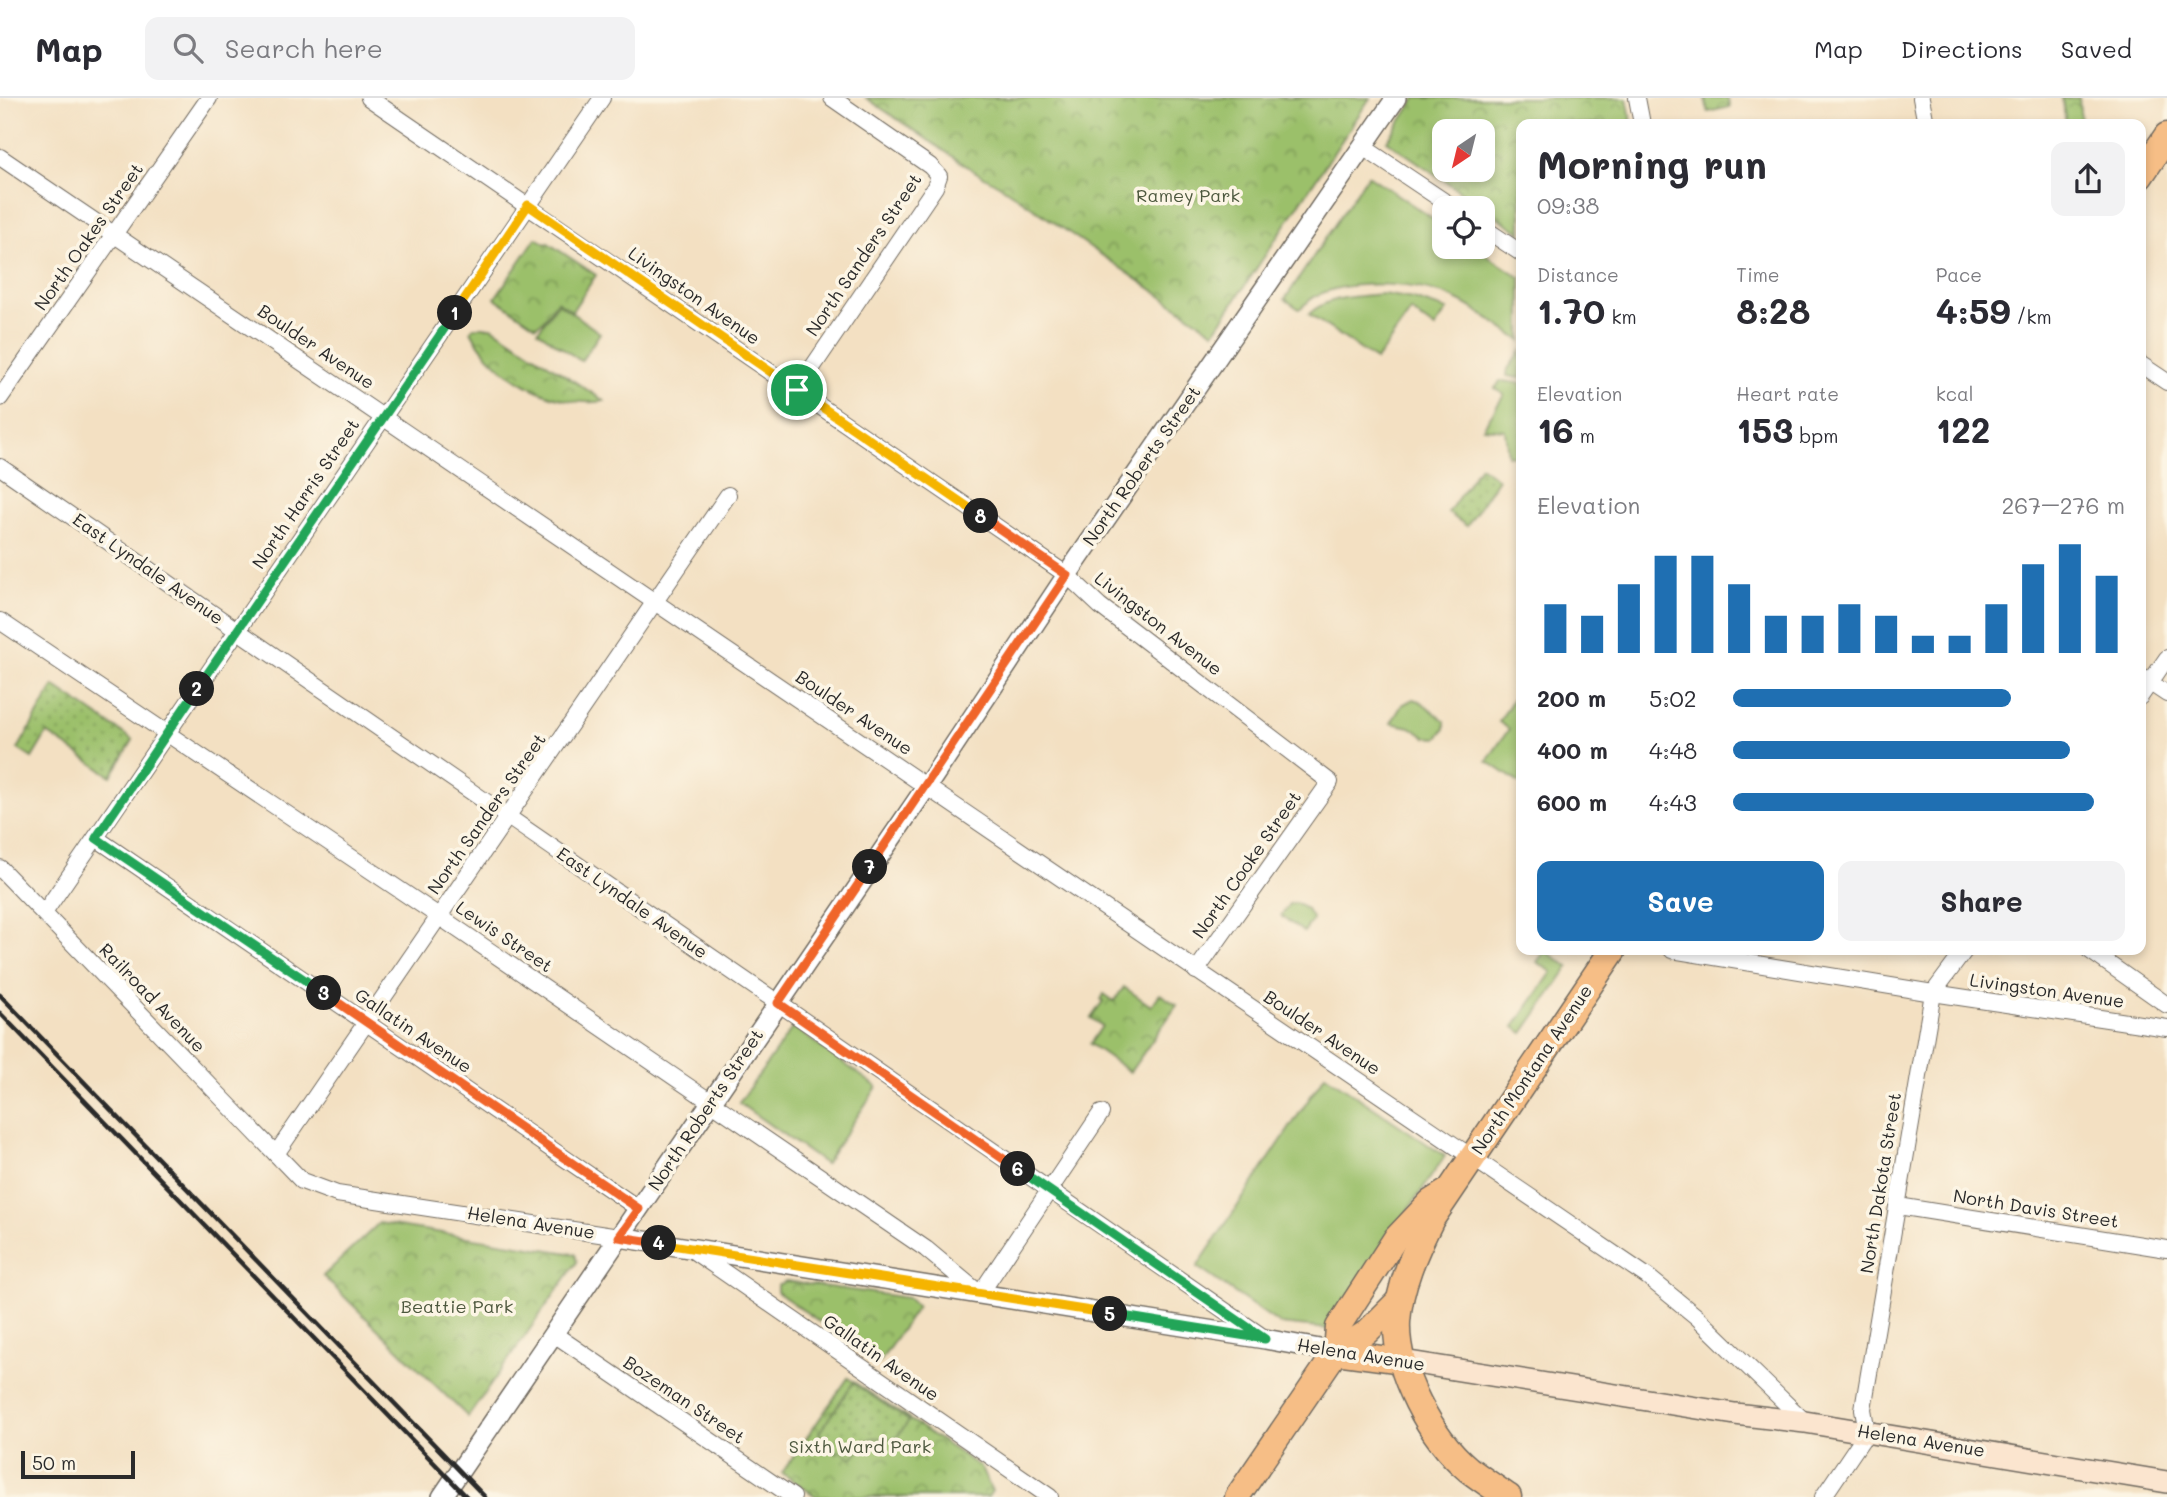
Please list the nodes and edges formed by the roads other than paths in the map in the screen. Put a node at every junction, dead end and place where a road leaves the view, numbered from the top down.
1 (209, 98) edge
2 (369, 98) edge
3 (602, 98) edge
4 (832, 98) edge
5 (1396, 98) edge
6 (1637, 98) edge
7 (1921, 98) edge
8 (1641, 119) edge
9 (1925, 119) edge
10 (2167, 136) edge
11 (1363, 147) junction
12 (0, 157) edge
13 (2146, 167) edge
14 (1436, 196) edge
15 (528, 205) junction
16 (114, 234) junction
17 (1495, 236) edge
18 (1516, 250) edge
19 (2146, 368) edge
20 (2167, 382) edge
21 (797, 390) junction
22 (0, 398) edge
23 (383, 416) junction
24 (0, 467) edge
25 (729, 495) dead end
26 (1067, 575) junction
27 (655, 601) junction
28 (0, 621) edge
29 (237, 630) junction
30 (2167, 658) edge
31 (2146, 678) edge
32 (2146, 680) edge
33 (2167, 694) edge
34 (166, 734) junction
35 (1330, 782) joint
36 (927, 786) junction
37 (509, 817) junction
38 (96, 838) junction
39 (0, 868) edge
40 (44, 913) junction
41 (440, 917) junction
42 (1610, 955) edge
43 (1702, 955) edge
44 (1961, 955) edge
45 (2096, 955) edge
46 (1196, 971) junction
47 (1933, 993) junction
48 (778, 1003) junction
49 (2167, 1004) edge
50 (367, 1023) junction
51 (2167, 1028) edge
52 (712, 1102) junction
53 (1101, 1113) dead end
54 (276, 1154) junction
55 (1471, 1158) junction
56 (1049, 1190) junction
57 (1450, 1190) junction
58 (1898, 1206) junction
59 (639, 1209) junction
60 (619, 1237) junction
61 (690, 1248) junction
62 (2167, 1249) edge
63 (980, 1294) junction
64 (1401, 1298) junction
65 (554, 1334) junction
66 (1265, 1339) junction
67 (1336, 1352) junction
68 (1402, 1361) junction
69 (1805, 1422) junction
70 (1867, 1432) junction
71 (2167, 1482) edge
72 (442, 1497) edge
73 (793, 1497) edge
74 (1051, 1497) edge
75 (1237, 1497) edge
76 (1508, 1497) edge
77 (1823, 1497) edge

1 - 16 street, North Oakes Street
2 - 15 street, Livingston Avenue
3 - 15 street, North Harris Street
4 - 21 street, North Sanders Street
5 - 11 street, North Roberts Street
6 - 8 street
7 - 9 street
10 - 13 highway
11 - 14 street
11 - 26 street, North Roberts Street
12 - 16 street, Boulder Avenue
15 - 21 street, Livingston Avenue
15 - 23 street, North Harris Street
16 - 22 street, North Oakes Street
16 - 23 street, Boulder Avenue
17 - 18 street
19 - 20 street
21 - 26 street, Livingston Avenue
23 - 27 street, Boulder Avenue
23 - 29 street, North Harris Street
24 - 29 street, East Lyndale Avenue
25 - 27 street, North Sanders Street
26 - 35 street, Livingston Avenue
26 - 36 street, North Roberts Street
27 - 36 street, Boulder Avenue
27 - 37 street, North Sanders Street
28 - 34 street, Lewis Street
29 - 34 street, North Harris Street
29 - 37 street, East Lyndale Avenue
30 - 31 street
32 - 33 street
34 - 38 street, North Harris Street
34 - 41 street, Lewis Street
35 - 46 street, North Cooke Street
36 - 46 street, Boulder Avenue
36 - 48 street, North Roberts Street
37 - 41 street, North Sanders Street
37 - 48 street, East Lyndale Avenue
38 - 40 street, North Harris Street
38 - 50 street, Gallatin Avenue
39 - 40 street, Railroad Avenue
40 - 54 street, Railroad Avenue
41 - 50 street, North Sanders Street
41 - 52 street, Lewis Street
42 - 55 highway, North Montana Avenue
43 - 47 street, Livingston Avenue
44 - 47 street, North Dakota Street
45 - 49 street
46 - 55 street, Boulder Avenue
47 - 51 street, Livingston Avenue
47 - 58 street, North Dakota Street
48 - 52 street, North Roberts Street
48 - 56 street, East Lyndale Avenue
50 - 54 street, North Sanders Street
50 - 59 street, Gallatin Avenue
52 - 59 street, North Roberts Street
52 - 63 street, Lewis Street
53 - 56 street
54 - 60 street, Helena Avenue
55 - 57 highway, North Montana Avenue
55 - 69 street, Boulder Avenue
56 - 63 street
56 - 66 street, East Lyndale Avenue
57 - 64 highway, North Montana Avenue
57 - 67 main road, North Montana Avenue
58 - 62 street, North Davis Street
58 - 70 street, North Dakota Street
59 - 60 street, North Roberts Street
60 - 61 street, Helena Avenue
60 - 65 street, North Roberts Street
61 - 63 street, Helena Avenue
61 - 74 street, Gallatin Avenue
63 - 66 street, Helena Avenue
64 - 67 main road, North Montana Avenue
64 - 68 highway, North Montana Avenue
65 - 72 street, North Roberts Street
65 - 73 street, Bozeman Street
66 - 67 street, Helena Avenue
67 - 68 main road, Helena Avenue
67 - 75 main road, North Montana Avenue
68 - 69 main road, Helena Avenue
68 - 76 highway
69 - 70 main road, Helena Avenue
70 - 71 main road, Helena Avenue
70 - 77 street

